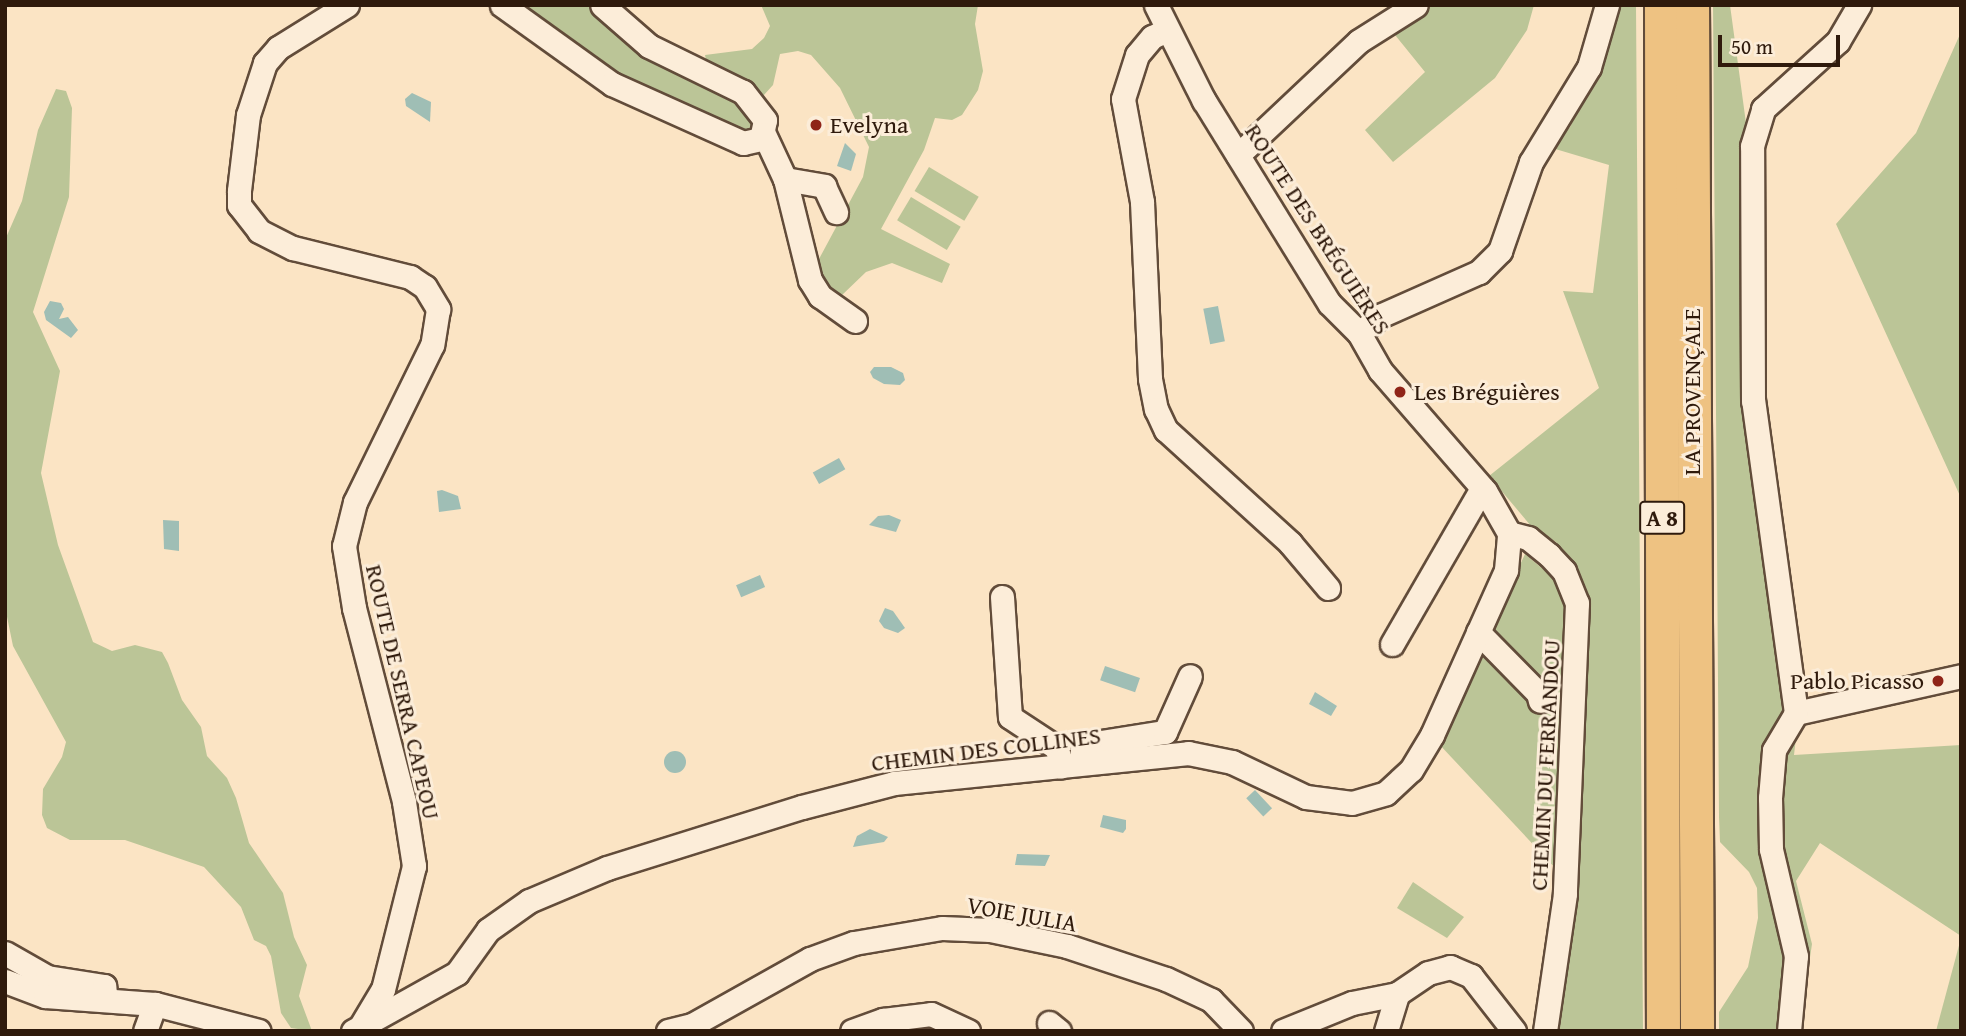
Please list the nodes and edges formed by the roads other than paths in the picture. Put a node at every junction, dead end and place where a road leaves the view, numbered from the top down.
1 (347, 5) edge
2 (502, 5) edge
3 (602, 5) edge
4 (1156, 5) edge
5 (1416, 5) edge
6 (1607, 5) edge
7 (1661, 5) edge
8 (1692, 5) edge
9 (1859, 5) edge
10 (1166, 31) junction
11 (764, 134) junction
12 (1238, 155) junction
13 (785, 179) junction
14 (836, 212) dead end
15 (855, 321) dead end
16 (1359, 333) junction
17 (1482, 488) junction
18 (1510, 533) junction
19 (1328, 588) dead end
20 (1002, 597) dead end
21 (1478, 632) junction
22 (1392, 644) dead end
23 (1190, 676) dead end
24 (1961, 676) edge
25 (1540, 701) dead end
26 (1796, 713) junction
27 (1070, 765) junction
28 (5, 953) edge
29 (5, 981) edge
30 (1397, 994) junction
31 (106, 1001) junction
32 (155, 1004) junction
33 (695, 1028) edge
34 (356, 1030) edge
35 (145, 1031) edge
36 (259, 1031) edge
37 (668, 1031) edge
38 (852, 1031) edge
39 (968, 1031) edge
40 (1241, 1031) edge
41 (1283, 1031) edge
42 (1387, 1031) edge
43 (1514, 1031) edge
44 (1545, 1031) edge
45 (1663, 1031) edge
46 (1697, 1031) edge
47 (1789, 1031) edge

1 - 34 street, ROUTE DE SERRA CAPEOU
2 - 11 street
3 - 11 street
4 - 10 street, ROUTE DES BRÉGUIÈRES
5 - 12 street
6 - 16 street
7 - 45 highway, LA PROVENÇALE / A 8
8 - 46 highway, LA PROVENÇALE / A 8
9 - 26 street
10 - 12 street, ROUTE DES BRÉGUIÈRES
10 - 19 street
11 - 13 street
12 - 16 street, ROUTE DES BRÉGUIÈRES
13 - 14 street
13 - 15 street
16 - 17 street, ROUTE DES BRÉGUIÈRES
17 - 18 street, ROUTE DES BRÉGUIÈRES
17 - 22 street
18 - 21 street, CHEMIN DES COLLINES
18 - 44 street, CHEMIN DU FERRANDOU
20 - 27 street
21 - 25 street
21 - 27 street, CHEMIN DES COLLINES
23 - 27 street
24 - 26 street
26 - 47 street
27 - 34 street, CHEMIN DES COLLINES
28 - 31 street
29 - 31 street
30 - 41 street
30 - 42 street
30 - 43 street
31 - 32 street
32 - 35 street
32 - 36 street
33 - 37 street, VOIE JULIA
33 - 40 street, VOIE JULIA
38 - 39 street

